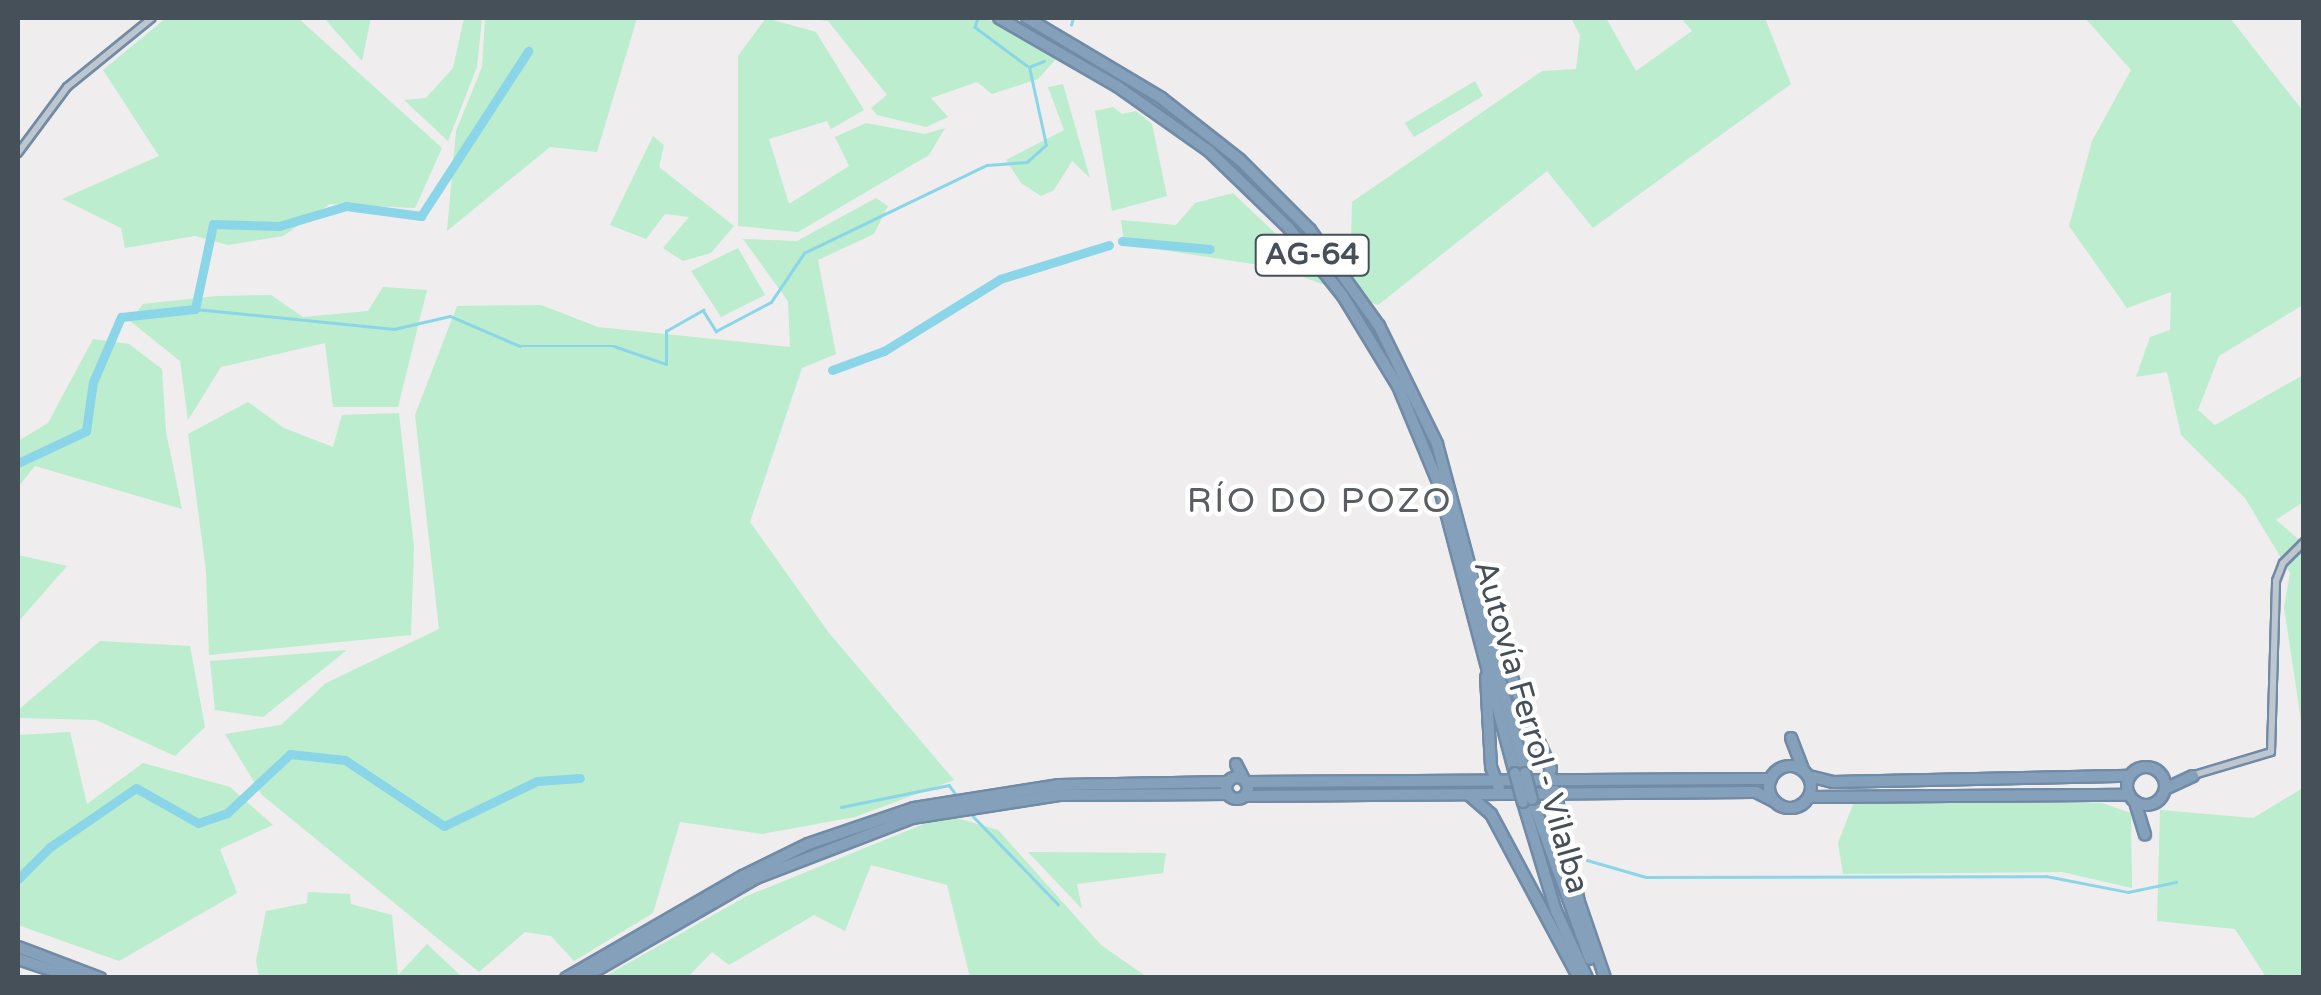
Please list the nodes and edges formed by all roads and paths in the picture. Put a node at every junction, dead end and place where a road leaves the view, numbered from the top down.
1 (152, 18) edge
2 (999, 18) edge
3 (1028, 18) edge
4 (18, 152) edge
5 (1437, 444) junction
6 (2304, 542) edge
7 (1474, 612) junction
8 (1490, 758) junction
9 (1547, 758) junction
10 (1781, 768) junction
11 (1520, 773) junction
12 (1807, 774) junction
13 (2130, 776) junction
14 (2193, 776) joint
15 (1770, 779) junction
16 (2164, 783) junction
17 (1499, 787) junction
18 (1604, 787) junction
19 (1237, 788) junction
20 (1448, 788) junction
21 (1540, 791) junction
22 (1809, 797) junction
23 (2132, 798) junction
24 (2157, 802) junction
25 (1778, 804) junction
26 (1491, 814) junction
27 (1572, 870) junction
28 (18, 948) edge
29 (18, 959) edge
30 (75, 978) edge
31 (100, 978) edge
32 (566, 978) edge
33 (583, 978) edge
34 (1583, 978) edge
35 (1602, 978) edge

1 - 4 street
2 - 7 highway, Autovía Ferrol - Vilalba / AG-64
3 - 5 highway, Autovía Ferrol - Vilalba / AG-64
5 - 9 highway
5 - 11 highway, Autovía Ferrol - Vilalba / AG-64
6 - 14 street
7 - 8 highway
7 - 11 highway, Autovía Ferrol - Vilalba / AG-64
8 - 17 highway
8 - 20 highway
9 - 18 highway
9 - 21 highway
10 - 12 highway
10 - 12 highway
10 - 15 highway
11 - 21 highway, Autovía Ferrol - Vilalba / AG-64, bridge
12 - 13 highway
12 - 22 highway
13 - 16 highway
13 - 23 highway
14 - 16 highway
15 - 18 highway
15 - 25 highway
16 - 24 highway
17 - 20 highway
17 - 21 highway
17 - 26 highway
18 - 21 highway
18 - 25 highway
18 - 27 highway
19 - 20 highway
19 - 32 highway
19 - 33 highway
20 - 26 highway
21 - 27 highway
21 - 34 highway, Autovía Ferrol - Vilalba / AG-64
21 - 35 highway, Autovía Ferrol - Vilalba / AG-64
22 - 23 highway
22 - 25 highway
23 - 24 highway
23 - 24 highway
26 - 34 highway
27 - 35 highway
28 - 31 highway
29 - 30 highway

